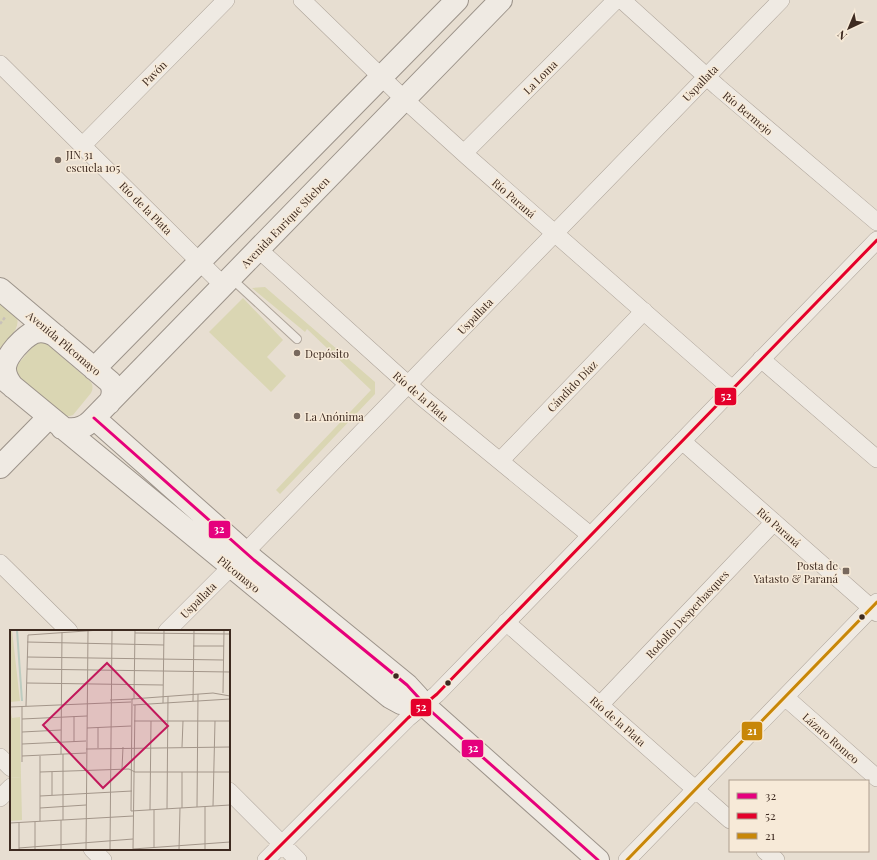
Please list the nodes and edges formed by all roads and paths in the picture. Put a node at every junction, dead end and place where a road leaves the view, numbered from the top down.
1 (226, 0) edge
2 (302, 0) edge
3 (456, 0) edge
4 (501, 0) edge
5 (616, 0) edge
6 (622, 0) edge
7 (781, 0) edge
8 (0, 64) edge
9 (381, 77) junction
10 (706, 77) junction
11 (404, 99) junction
12 (82, 145) junction
13 (464, 153) junction
14 (877, 222) edge
15 (555, 233) junction
16 (877, 240) edge
17 (258, 249) junction
18 (200, 261) junction
19 (227, 281) junction
20 (0, 289) edge
21 (644, 311) junction
22 (56, 336) junction
23 (298, 339) dead end
24 (762, 359) junction
25 (94, 369) junction
26 (6, 381) edge
27 (408, 385) junction
28 (732, 389) junction
29 (102, 410) junction
30 (55, 422) junction
31 (682, 441) junction
32 (877, 459) edge
33 (500, 461) junction
34 (0, 467) edge
35 (774, 522) junction
36 (590, 535) junction
37 (238, 560) junction
38 (0, 562) edge
39 (875, 608) edge
40 (506, 622) junction
41 (68, 630) edge
42 (168, 630) edge
43 (785, 697) junction
44 (424, 705) junction
45 (600, 705) junction
46 (0, 757) edge
47 (10, 767) edge
48 (877, 778) edge
49 (10, 788) edge
50 (696, 789) junction
51 (230, 792) edge
52 (0, 798) edge
53 (729, 819) edge
54 (282, 844) junction
55 (93, 850) edge
56 (766, 852) edge
57 (103, 860) edge
58 (266, 860) edge
59 (298, 860) edge
60 (598, 860) edge
61 (627, 860) edge
62 (776, 860) edge

1 - 12 street, Pavón
2 - 9 street, Río Paraná
3 - 9 main road
4 - 11 main road, Avenida Enrique Stieben
5 - 13 street, La Loma
6 - 10 street, Río Bermejo
7 - 10 street, Uspallata
8 - 12 street, Río de la Plata
9 - 11 street, Río Paraná
9 - 18 main road
10 - 14 street, Río Bermejo
10 - 15 street, Uspallata
11 - 13 street, Río Paraná
11 - 17 main road, Avenida Enrique Stieben
12 - 18 street, Río de la Plata
13 - 15 street, Río Paraná
15 - 21 street, Río Paraná
15 - 27 street, Uspallata
16 - 24 street
17 - 19 main road, Avenida Enrique Stieben
17 - 27 street, Río de la Plata
18 - 19 street, Río de la Plata
18 - 25 main road
19 - 23 lane
19 - 29 main road, Avenida Enrique Stieben
20 - 22 main road, Avenida Pilcomayo
21 - 28 street, Río Paraná
21 - 33 street, Cándido Díaz
22 - 25 main road, Avenida Pilcomayo
22 - 26 main road
24 - 28 street
24 - 32 street
25 - 29 main road, Avenida Pilcomayo
26 - 30 main road
27 - 33 street, Río de la Plata
27 - 37 street, Uspallata
28 - 31 street
29 - 30 main road, Avenida Enrique Stieben
29 - 37 main road, Pilcomayo
30 - 34 main road
30 - 37 main road, Pilcomayo
31 - 35 street, Río Paraná
31 - 36 street
33 - 36 street, Río de la Plata
35 - 39 street, Río Paraná
35 - 45 street, Rodolfo Desperbasques
36 - 40 street
37 - 42 street, Uspallata
37 - 44 main road, Pilcomayo
38 - 41 street
39 - 43 street
40 - 44 street
40 - 45 street, Río de la Plata
43 - 48 street, Lázaro Romeo
43 - 50 street
44 - 54 street
44 - 60 main road, Pilcomayo
45 - 50 street, Río de la Plata
46 - 47 street
49 - 52 street
50 - 53 street, Río de la Plata
50 - 61 street
51 - 54 street
54 - 58 street
54 - 59 street
55 - 57 street
56 - 62 street

